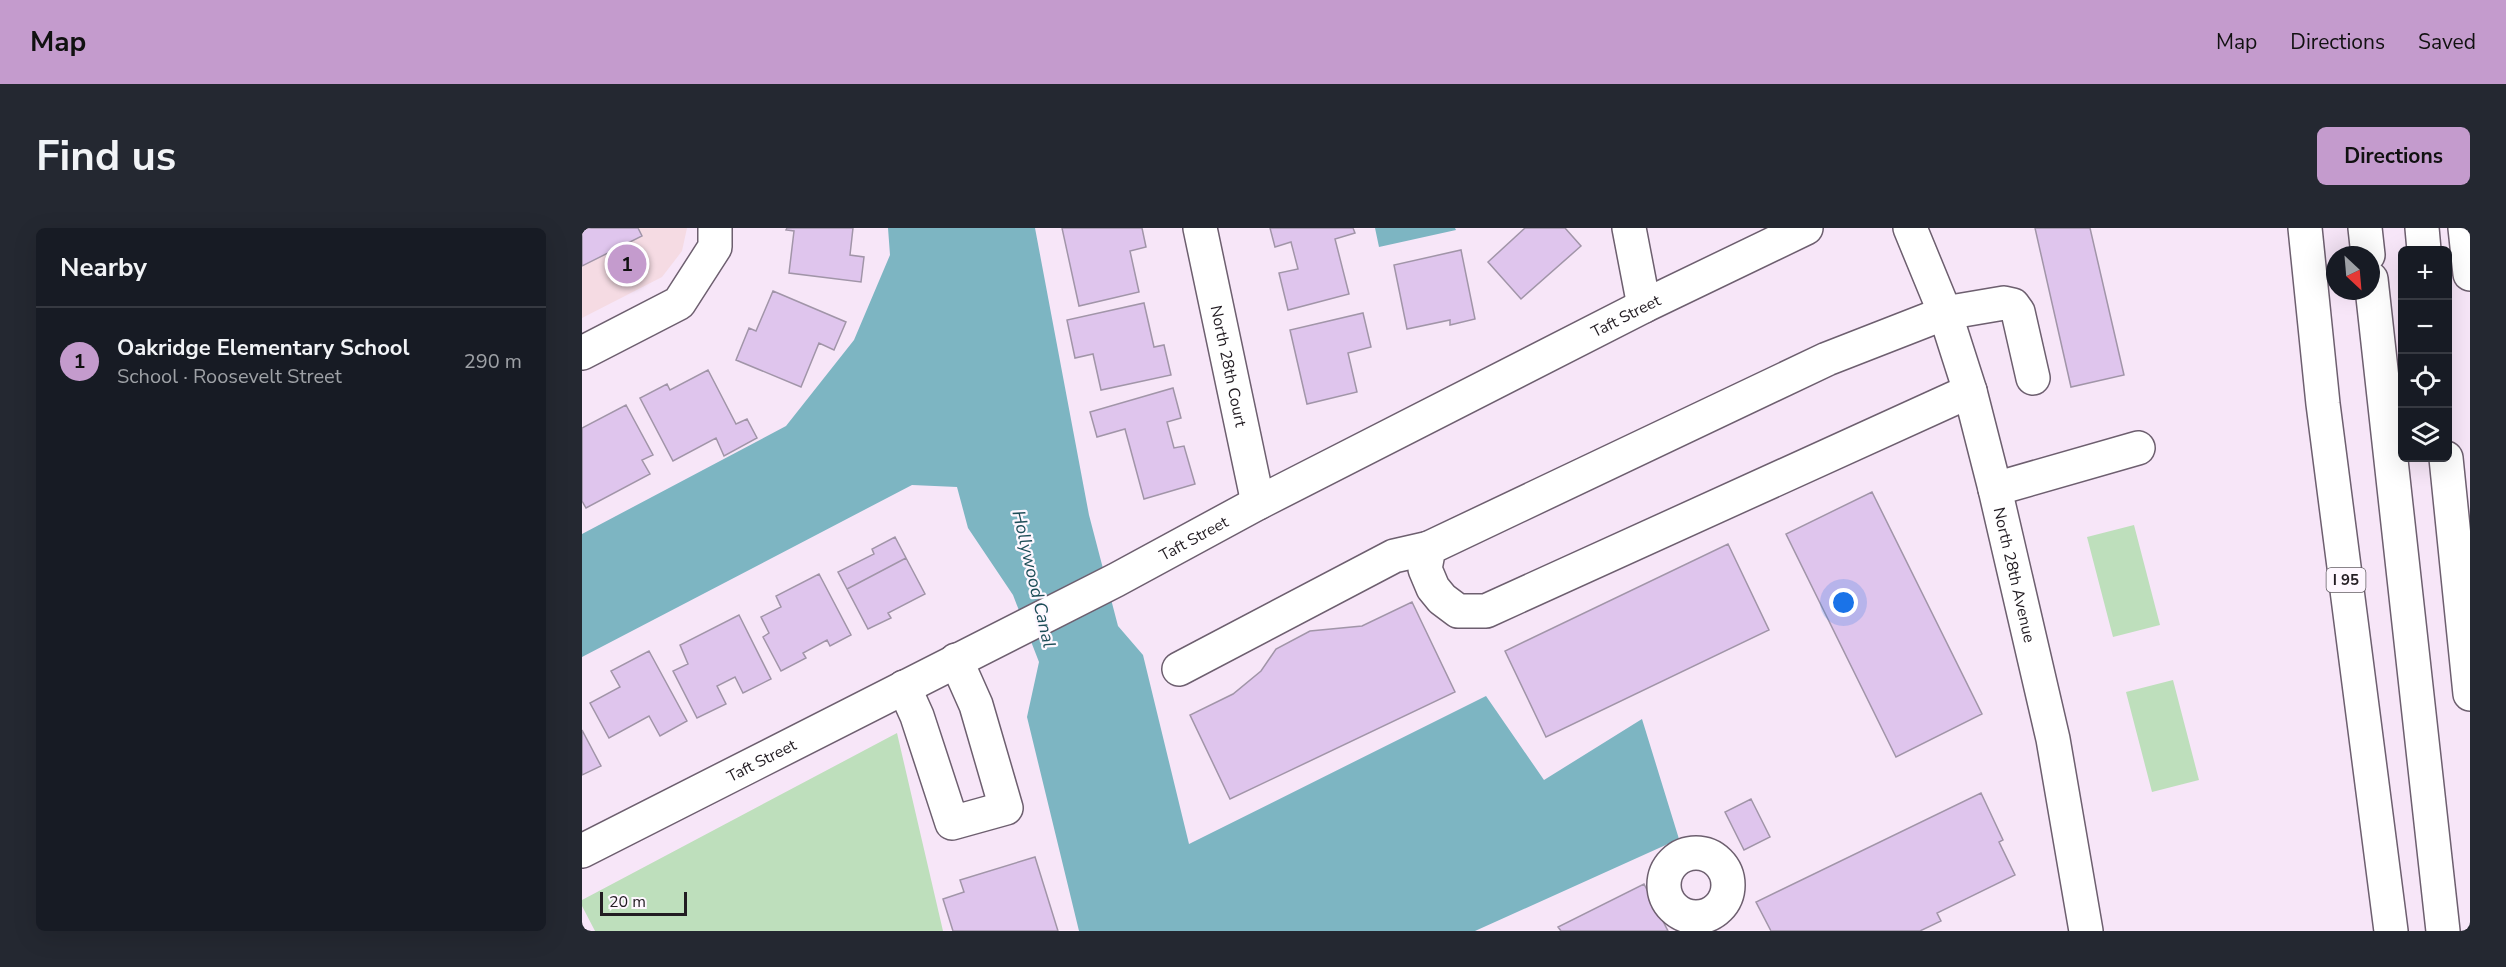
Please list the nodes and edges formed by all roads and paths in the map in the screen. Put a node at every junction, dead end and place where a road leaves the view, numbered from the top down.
1 (1200, 228) edge
2 (1629, 228) edge
3 (1806, 228) edge
4 (1910, 228) edge
5 (2305, 228) edge
6 (2365, 228) edge
7 (2422, 228) edge
8 (2465, 228) edge
9 (715, 238) edge
10 (2367, 246) edge
11 (2424, 246) edge
12 (2470, 274) edge
13 (2373, 300) edge
14 (1644, 306) junction
15 (1945, 313) junction
16 (582, 352) edge
17 (2033, 378) dead end
18 (1970, 391) junction
19 (2139, 448) dead end
20 (2446, 462) edge
21 (1995, 489) junction
22 (1258, 503) junction
23 (1429, 548) junction
24 (956, 660) junction
25 (1179, 669) dead end
26 (904, 687) junction
27 (2470, 693) edge
28 (582, 851) edge
29 (2086, 931) edge
30 (2391, 931) edge
31 (2443, 931) edge

1 - 22 main road, North 28th Court
2 - 14 main road
3 - 14 main road, Taft Street
4 - 15 main road, North 28th Avenue
5 - 30 main road, I 95
6 - 10 main road
7 - 11 main road
8 - 12 main road
9 - 16 main road
13 - 31 main road
14 - 22 main road, Taft Street
15 - 17 main road
15 - 18 main road, North 28th Avenue
15 - 23 main road
18 - 21 main road, North 28th Avenue
18 - 23 main road
19 - 21 main road
20 - 27 main road
21 - 29 main road, North 28th Avenue
22 - 24 main road, Taft Street
23 - 25 main road
24 - 26 main road, Taft Street
24 - 26 main road
26 - 28 main road, Taft Street

